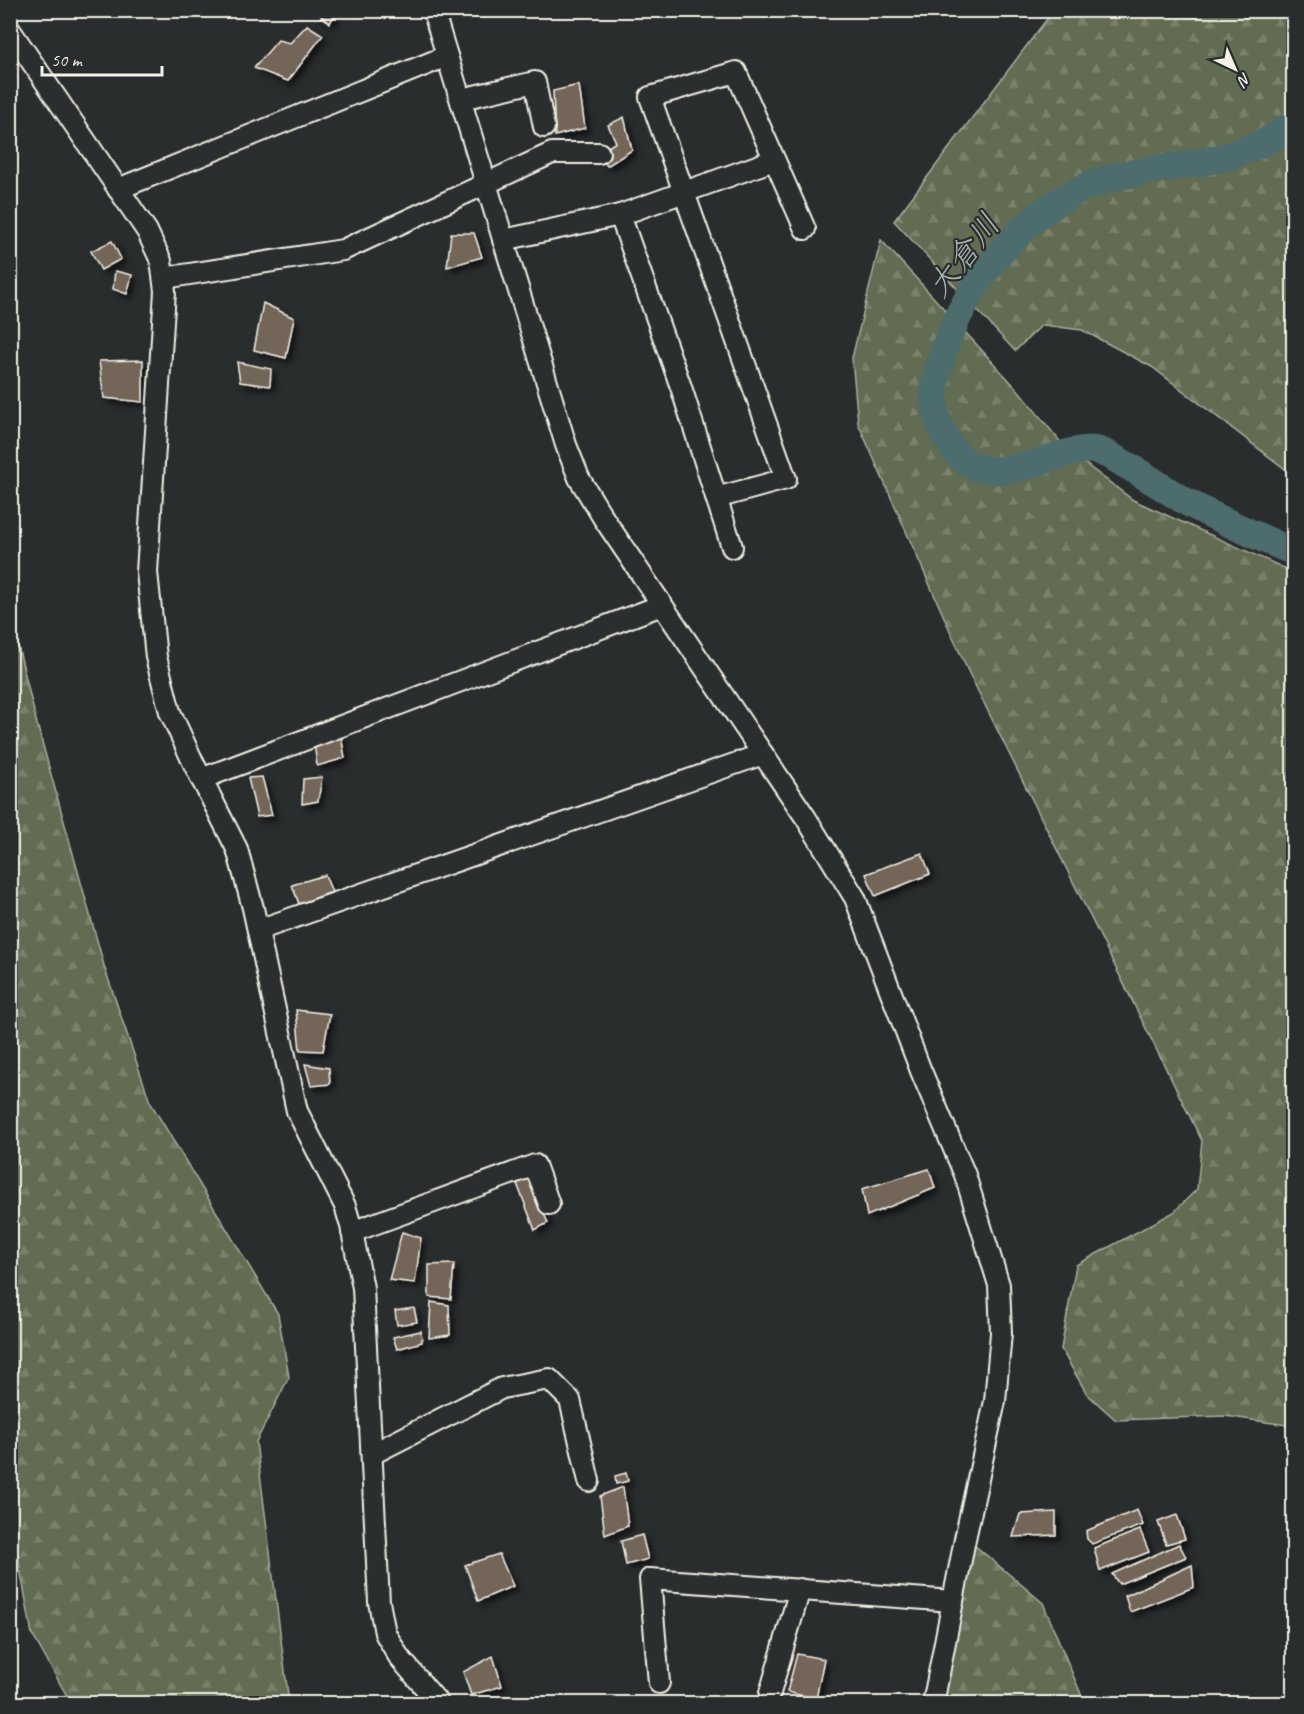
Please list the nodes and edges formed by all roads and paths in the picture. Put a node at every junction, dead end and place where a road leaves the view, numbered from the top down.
1 (433, 10) edge
2 (10, 30) edge
3 (447, 56) junction
4 (460, 99) junction
5 (543, 127) dead end
6 (599, 153) dead end
7 (774, 160) junction
8 (487, 185) junction
9 (118, 189) junction
10 (683, 192) junction
11 (620, 215) junction
12 (805, 229) dead end
13 (503, 240) junction
14 (164, 278) junction
15 (716, 498) junction
16 (732, 547) dead end
17 (662, 605) junction
18 (763, 754) junction
19 (201, 779) junction
20 (258, 930) junction
21 (549, 1204) dead end
22 (352, 1232) junction
23 (372, 1454) junction
24 (589, 1481) dead end
25 (800, 1589) junction
26 (953, 1601) junction
27 (659, 1683) dead end
28 (770, 1693) dead end
29 (440, 1704) edge
30 (933, 1704) edge

1 - 3 street
2 - 9 street
3 - 4 street
3 - 9 street
4 - 5 street
4 - 8 street
6 - 8 street
7 - 10 street
7 - 10 street
7 - 12 street
8 - 13 street
8 - 14 street
9 - 14 street
10 - 11 street
10 - 15 street
11 - 13 street
11 - 15 street
13 - 17 street
14 - 19 street
15 - 16 street
17 - 18 street
17 - 19 street
18 - 20 street
18 - 26 street
19 - 20 street
20 - 22 street
21 - 22 street
22 - 23 street
23 - 24 street
23 - 29 street
25 - 26 street
25 - 27 street
25 - 28 street
26 - 30 street

